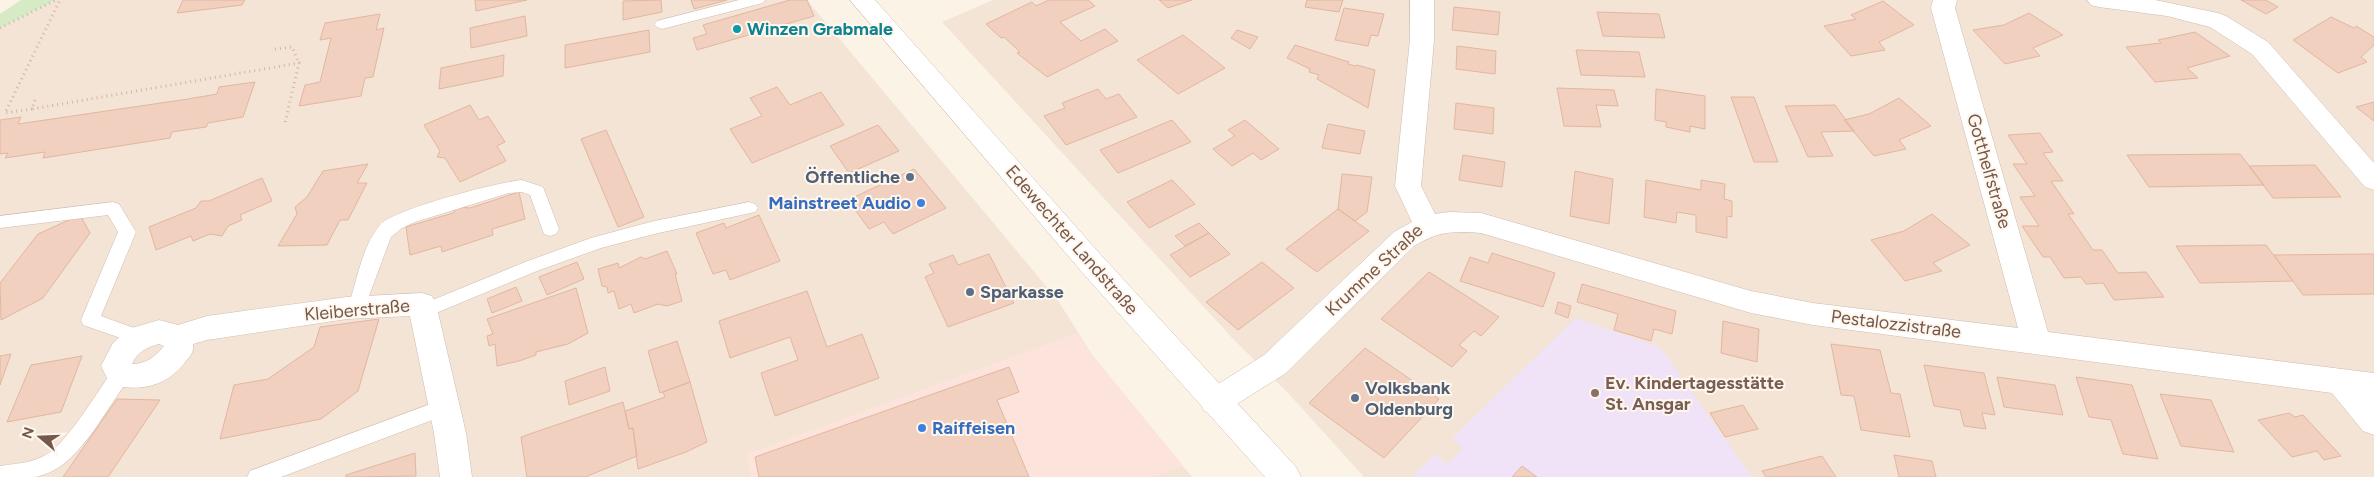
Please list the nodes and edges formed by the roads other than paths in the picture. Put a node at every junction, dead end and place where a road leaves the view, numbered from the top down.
1 (758, 0) edge
2 (862, 0) edge
3 (1422, 0) edge
4 (1945, 0) edge
5 (2099, 0) edge
6 (662, 24) dead end
7 (2374, 180) edge
8 (749, 208) dead end
9 (0, 222) edge
10 (1427, 225) junction
11 (550, 229) dead end
12 (357, 307) junction
13 (424, 312) junction
14 (138, 337) junction
15 (178, 338) junction
16 (2036, 342) junction
17 (122, 375) junction
18 (2342, 383) junction
19 (2374, 386) edge
20 (1215, 402) junction
21 (444, 407) junction
22 (2374, 422) edge
23 (0, 475) edge
24 (257, 477) edge
25 (456, 477) edge
26 (1285, 477) edge

1 - 6 lane
2 - 20 street, Edewechter Landstraße
3 - 10 street, Krumme Straße
4 - 16 street, Gotthelfstraße
5 - 7 street
8 - 13 lane
9 - 14 lane
10 - 16 street, Pestalozzistraße
10 - 20 street, Krumme Straße
11 - 12 lane
12 - 13 street, Kleiberstraße
12 - 15 street, Kleiberstraße
13 - 21 street, Kleiberstraße
14 - 15 street
14 - 17 street
15 - 17 street
16 - 18 street, Pestalozzistraße
17 - 23 lane
18 - 19 street, Pestalozzistraße
18 - 22 street
20 - 26 street, Edewechter Landstraße
21 - 24 lane
21 - 25 street, Kleiberstraße

